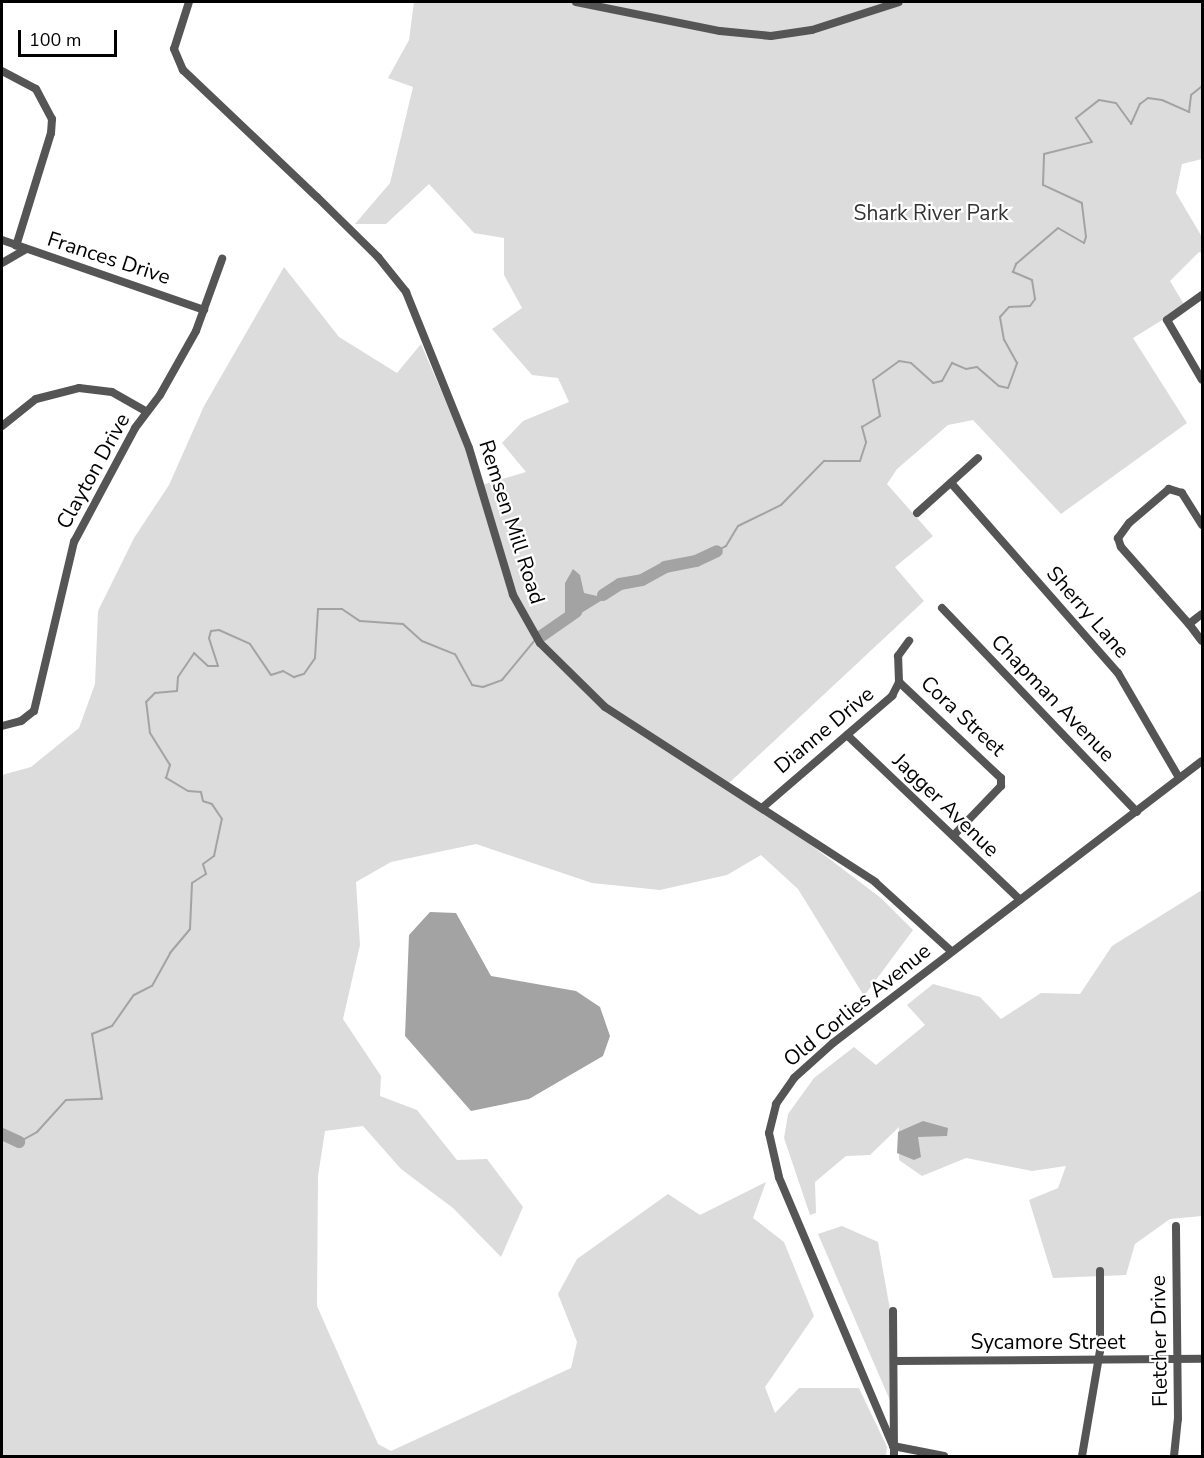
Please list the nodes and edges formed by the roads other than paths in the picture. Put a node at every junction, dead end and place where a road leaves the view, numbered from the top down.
1 (189, 2) edge
2 (576, 2) edge
3 (899, 2) edge
4 (2, 71) edge
5 (2, 240) edge
6 (16, 246) junction
7 (26, 249) junction
8 (222, 259) dead end
9 (2, 263) edge
10 (1203, 295) edge
11 (204, 310) junction
12 (1203, 380) edge
13 (147, 412) junction
14 (2, 426) edge
15 (978, 458) dead end
16 (951, 483) junction
17 (917, 513) dead end
18 (1203, 525) edge
19 (942, 608) dead end
20 (1203, 614) edge
21 (1189, 624) junction
22 (909, 641) dead end
23 (1203, 641) edge
24 (898, 682) junction
25 (2, 726) edge
26 (848, 735) junction
27 (1203, 761) edge
28 (1179, 778) junction
29 (762, 808) junction
30 (1137, 812) junction
31 (953, 836) junction
32 (1020, 900) junction
33 (951, 951) junction
34 (1176, 1226) dead end
35 (1100, 1271) dead end
36 (893, 1311) dead end
37 (1203, 1359) edge
38 (1099, 1360) junction
39 (1177, 1360) junction
40 (894, 1361) junction
41 (893, 1446) junction
42 (894, 1456) edge
43 (944, 1456) edge
44 (1082, 1456) edge
45 (1174, 1456) edge

1 - 29 street, Remsen Mill Road
2 - 3 street
4 - 6 street
5 - 6 street, Frances Drive
6 - 7 street, Frances Drive
7 - 9 street
7 - 11 street, Frances Drive
8 - 11 street, Clayton Drive
10 - 12 street
11 - 13 street, Clayton Drive
13 - 14 street
13 - 25 street, Clayton Drive
15 - 16 street
16 - 17 street
16 - 28 street, Sherry Lane
18 - 21 street
19 - 30 street, Chapman Avenue
20 - 21 street
21 - 23 street
22 - 24 street, Dianne Drive
24 - 26 street, Dianne Drive
24 - 31 street, Cora Street
26 - 29 street, Dianne Drive
26 - 31 street, Jagger Avenue
27 - 28 street, Old Corlies Avenue
28 - 30 street, Old Corlies Avenue
29 - 33 street, Remsen Mill Road
30 - 32 street, Old Corlies Avenue
31 - 32 street, Jagger Avenue
32 - 33 street, Old Corlies Avenue
33 - 41 street, Old Corlies Avenue
34 - 39 street, Fletcher Drive
35 - 38 street
36 - 40 street, Old Corlies Avenue
37 - 39 street, Sycamore Street
38 - 39 street, Sycamore Street
38 - 40 street, Sycamore Street
38 - 44 street
39 - 45 street, Fletcher Drive
40 - 41 street, Old Corlies Avenue
41 - 42 street, Old Corlies Avenue
41 - 43 street

